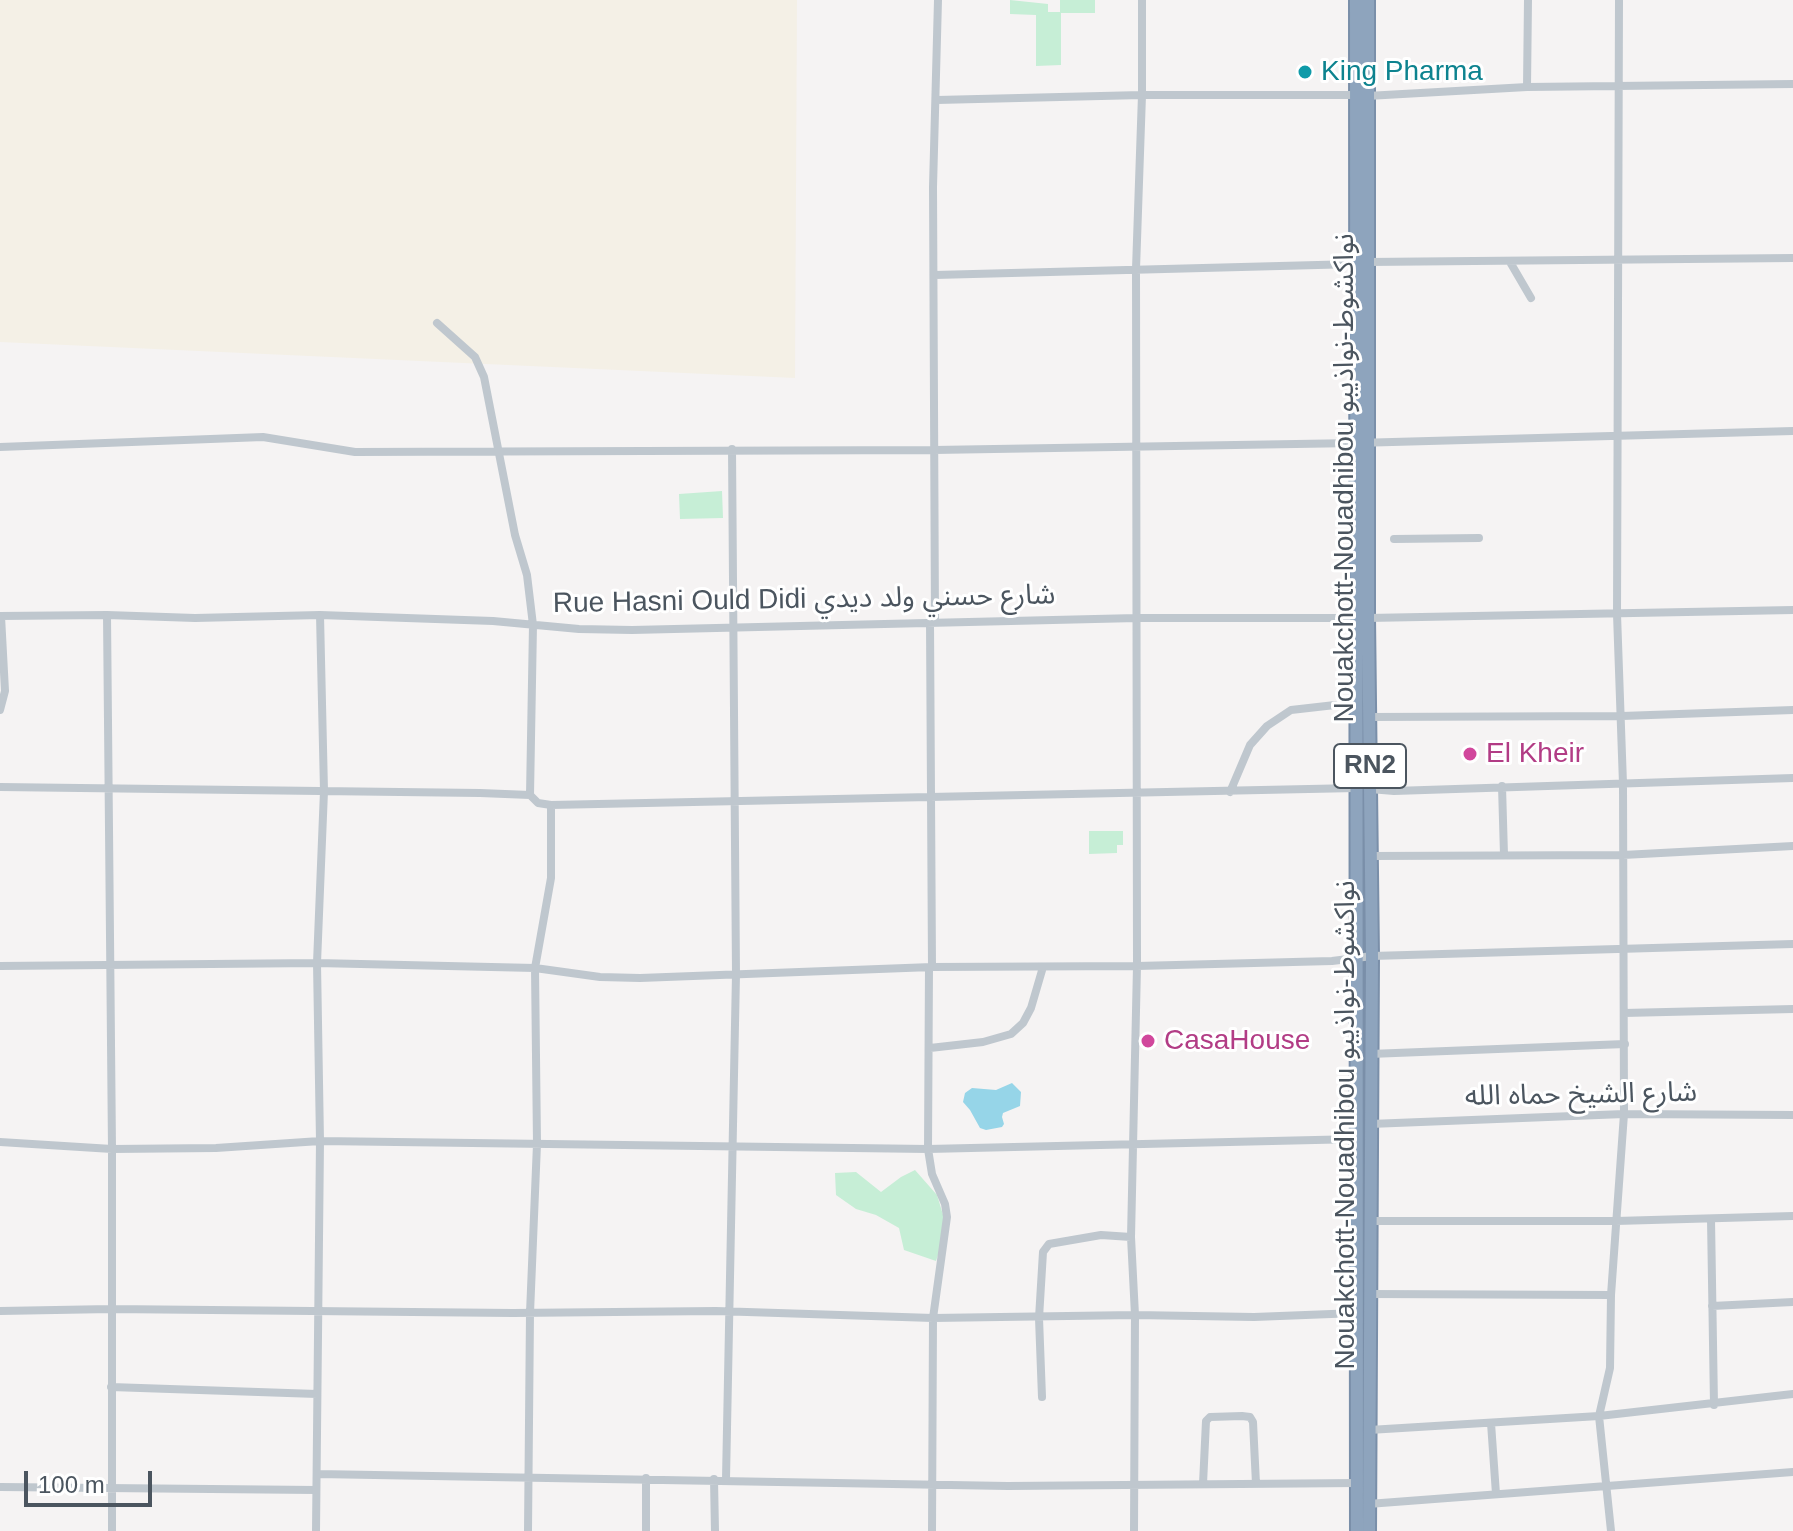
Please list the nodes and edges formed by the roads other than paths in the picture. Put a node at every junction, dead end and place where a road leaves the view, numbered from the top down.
1 (938, 0) edge
2 (1142, 0) edge
3 (1356, 0) edge
4 (1368, 0) edge
5 (1528, 0) edge
6 (1619, 0) edge
7 (1793, 84) edge
8 (1617, 86) junction
9 (1527, 87) junction
10 (1142, 95) junction
11 (1361, 96) junction
12 (937, 100) junction
13 (1793, 258) edge
14 (1618, 261) junction
15 (1510, 262) junction
16 (1362, 263) junction
17 (1136, 269) junction
18 (935, 275) junction
19 (1531, 298) dead end
20 (437, 323) dead end
21 (1793, 431) edge
22 (1617, 437) junction
23 (1362, 443) junction
24 (1136, 445) junction
25 (0, 447) edge
26 (732, 449) junction
27 (934, 450) junction
28 (499, 452) junction
29 (1479, 538) dead end
30 (1394, 539) dead end
31 (1793, 610) edge
32 (1617, 614) junction
33 (107, 615) junction
34 (320, 615) junction
35 (1, 616) edge
36 (1137, 618) junction
37 (1362, 618) junction
38 (932, 622) junction
39 (533, 625) junction
40 (734, 626) junction
41 (1335, 705) dead end
42 (0, 710) edge
43 (1793, 710) edge
44 (1622, 716) junction
45 (1370, 717) junction
46 (1793, 778) edge
47 (1623, 784) junction
48 (1502, 786) junction
49 (0, 787) edge
50 (1356, 788) junction
51 (108, 789) junction
52 (1370, 789) junction
53 (324, 791) junction
54 (1230, 792) junction
55 (530, 795) junction
56 (1137, 795) junction
57 (932, 798) junction
58 (735, 803) junction
59 (551, 805) junction
60 (1793, 846) edge
61 (1504, 855) junction
62 (1623, 855) junction
63 (1372, 856) junction
64 (1793, 944) edge
65 (1624, 948) junction
66 (1372, 956) junction
67 (1357, 960) junction
68 (317, 963) junction
69 (109, 964) junction
70 (0, 966) edge
71 (1137, 966) junction
72 (930, 967) junction
73 (1043, 967) junction
74 (535, 968) junction
75 (736, 974) junction
76 (1793, 1009) edge
77 (1624, 1013) junction
78 (1625, 1044) junction
79 (930, 1048) junction
80 (1370, 1054) junction
81 (1624, 1114) junction
82 (1793, 1115) edge
83 (1370, 1124) junction
84 (1358, 1139) junction
85 (320, 1141) junction
86 (0, 1142) edge
87 (537, 1144) junction
88 (1134, 1145) junction
89 (733, 1147) junction
90 (112, 1149) junction
91 (928, 1149) junction
92 (1793, 1216) edge
93 (1711, 1219) junction
94 (1369, 1221) junction
95 (1616, 1221) junction
96 (1131, 1237) junction
97 (1369, 1294) junction
98 (1611, 1295) junction
99 (1793, 1302) edge
100 (1712, 1306) junction
101 (111, 1309) junction
102 (0, 1311) edge
103 (317, 1311) junction
104 (730, 1311) junction
105 (530, 1313) junction
106 (1357, 1313) junction
107 (1135, 1315) junction
108 (933, 1318) junction
109 (1039, 1318) junction
110 (111, 1387) junction
111 (317, 1394) junction
112 (1793, 1394) edge
113 (1042, 1397) dead end
114 (1714, 1405) junction
115 (1599, 1416) junction
116 (1491, 1423) junction
117 (1369, 1430) junction
118 (1793, 1472) edge
119 (317, 1474) junction
120 (528, 1478) junction
121 (646, 1478) junction
122 (714, 1479) junction
123 (726, 1479) junction
124 (1357, 1483) junction
125 (933, 1484) junction
126 (1203, 1484) junction
127 (1256, 1484) junction
128 (1135, 1485) junction
129 (1606, 1486) junction
130 (0, 1487) edge
131 (112, 1487) junction
132 (316, 1490) junction
133 (1496, 1494) junction
134 (1368, 1504) junction
135 (112, 1531) edge
136 (316, 1531) edge
137 (528, 1531) edge
138 (646, 1531) edge
139 (715, 1531) edge
140 (932, 1531) edge
141 (1134, 1531) edge
142 (1357, 1531) edge
143 (1369, 1531) edge
144 (1611, 1531) edge

1 - 12 street
2 - 10 street
3 - 11 highway, Nouakchott-Nouadhibou نواكشوط-نواذيبو / RN2
4 - 11 highway, Nouakchott-Nouadhibou نواكشوط-نواذيبو / RN2
5 - 9 street
6 - 8 street
7 - 8 street
8 - 9 street
8 - 14 street
9 - 11 street
10 - 11 street
10 - 12 street
10 - 17 street
11 - 16 highway, Nouakchott-Nouadhibou نواكشوط-نواذيبو / RN2
12 - 18 street
13 - 14 street
14 - 15 street
14 - 22 street
15 - 16 street
15 - 19 street
16 - 17 street
16 - 23 highway, Nouakchott-Nouadhibou نواكشوط-نواذيبو / RN2
17 - 18 street
17 - 24 street
18 - 27 street
20 - 28 street
21 - 22 street
22 - 23 street
22 - 32 street
23 - 24 street
23 - 37 highway, Nouakchott-Nouadhibou نواكشوط-نواذيبو / RN2
24 - 27 street
24 - 36 street
25 - 28 street
26 - 27 street
26 - 28 street
26 - 40 street
27 - 38 street
28 - 39 street
29 - 30 street
31 - 32 street, Rue Hasni Ould Didi شارع حسني ولد ديدي
32 - 37 street, Rue Hasni Ould Didi شارع حسني ولد ديدي
32 - 44 street
33 - 34 street, Rue Hasni Ould Didi شارع حسني ولد ديدي
33 - 35 street, Rue Hasni Ould Didi شارع حسني ولد ديدي
33 - 51 street
34 - 39 street, Rue Hasni Ould Didi شارع حسني ولد ديدي
34 - 53 street
35 - 42 street
36 - 37 street, Rue Hasni Ould Didi شارع حسني ولد ديدي
36 - 38 street, Rue Hasni Ould Didi شارع حسني ولد ديدي
36 - 56 street
37 - 45 highway, Nouakchott-Nouadhibou نواكشوط-نواذيبو / RN2
37 - 50 highway, Nouakchott-Nouadhibou نواكشوط-نواذيبو / RN2
38 - 40 street, Rue Hasni Ould Didi شارع حسني ولد ديدي
38 - 57 street
39 - 40 street, Rue Hasni Ould Didi شارع حسني ولد ديدي
39 - 55 street
40 - 58 street
41 - 54 street
43 - 44 street
44 - 45 street
44 - 47 street
45 - 52 highway, Nouakchott-Nouadhibou نواكشوط-نواذيبو / RN2
46 - 47 street
47 - 48 street
47 - 62 street
48 - 52 street
48 - 61 street
49 - 51 street
50 - 54 street
50 - 67 highway, Nouakchott-Nouadhibou نواكشوط-نواذيبو / RN2
51 - 53 street
51 - 69 street
52 - 63 highway, Nouakchott-Nouadhibou نواكشوط-نواذيبو / RN2
53 - 55 street
53 - 68 street
54 - 56 street
55 - 59 street
56 - 57 street
56 - 71 street
57 - 58 street
57 - 72 street
58 - 59 street
58 - 75 street
59 - 74 street
60 - 62 street
61 - 62 street
61 - 63 street
62 - 65 street
63 - 66 highway, Nouakchott-Nouadhibou نواكشوط-نواذيبو / RN2
64 - 65 street
65 - 66 street
65 - 77 street
66 - 67 street
66 - 80 highway, Nouakchott-Nouadhibou نواكشوط-نواذيبو / RN2
67 - 71 street
67 - 84 highway, Nouakchott-Nouadhibou نواكشوط-نواذيبو / RN2
68 - 69 street
68 - 74 street
68 - 85 street
69 - 70 street
69 - 90 street
71 - 73 street
71 - 88 street
72 - 73 street
72 - 75 street
72 - 79 street
73 - 79 street
74 - 75 street
74 - 87 street
75 - 89 street
76 - 77 street
77 - 78 street
78 - 80 street
78 - 81 street
79 - 91 street
80 - 83 highway, Nouakchott-Nouadhibou نواكشوط-نواذيبو / RN2
81 - 82 street, شارع الشيخ حماه الله
81 - 83 street, شارع الشيخ حماه الله
81 - 95 street
83 - 94 highway, Nouakchott-Nouadhibou نواكشوط-نواذيبو / RN2
84 - 88 street
84 - 106 highway, Nouakchott-Nouadhibou نواكشوط-نواذيبو / RN2
85 - 87 street
85 - 90 street
85 - 103 street
86 - 90 street
87 - 89 street
87 - 105 street
88 - 91 street
88 - 96 street
89 - 91 street
89 - 104 street
90 - 101 street
91 - 108 street
92 - 93 street
93 - 95 street
93 - 100 street
94 - 95 street
94 - 97 highway, Nouakchott-Nouadhibou نواكشوط-نواذيبو / RN2
95 - 98 street
96 - 107 street
96 - 109 street
97 - 98 street
97 - 117 highway, Nouakchott-Nouadhibou نواكشوط-نواذيبو / RN2
98 - 115 street
99 - 100 street
100 - 114 street
101 - 102 street
101 - 103 street
101 - 110 street
103 - 105 street
103 - 111 street
104 - 105 street
104 - 108 street
104 - 123 street
105 - 120 street
106 - 107 street
106 - 124 highway, Nouakchott-Nouadhibou نواكشوط-نواذيبو / RN2
107 - 109 street
107 - 128 street
108 - 109 street
108 - 125 street
109 - 113 street
110 - 111 street
110 - 131 street
111 - 119 street
112 - 114 street
114 - 115 street
115 - 116 street
115 - 129 street
116 - 117 street
116 - 133 street
117 - 134 highway, Nouakchott-Nouadhibou نواكشوط-نواذيبو / RN2
118 - 129 street
119 - 120 street
119 - 132 street
120 - 121 street
120 - 137 street
121 - 122 street
121 - 138 street
122 - 123 street
122 - 139 street
123 - 125 street
124 - 127 street
124 - 142 highway, Nouakchott-Nouadhibou نواكشوط-نواذيبو / RN2
125 - 128 street
125 - 140 street
126 - 127 street
126 - 127 street
126 - 128 street
128 - 141 street
129 - 133 street
129 - 144 street
130 - 131 street
131 - 132 street
131 - 135 street
132 - 136 street
133 - 134 street
134 - 143 highway, Nouakchott-Nouadhibou نواكشوط-نواذيبو / RN2

